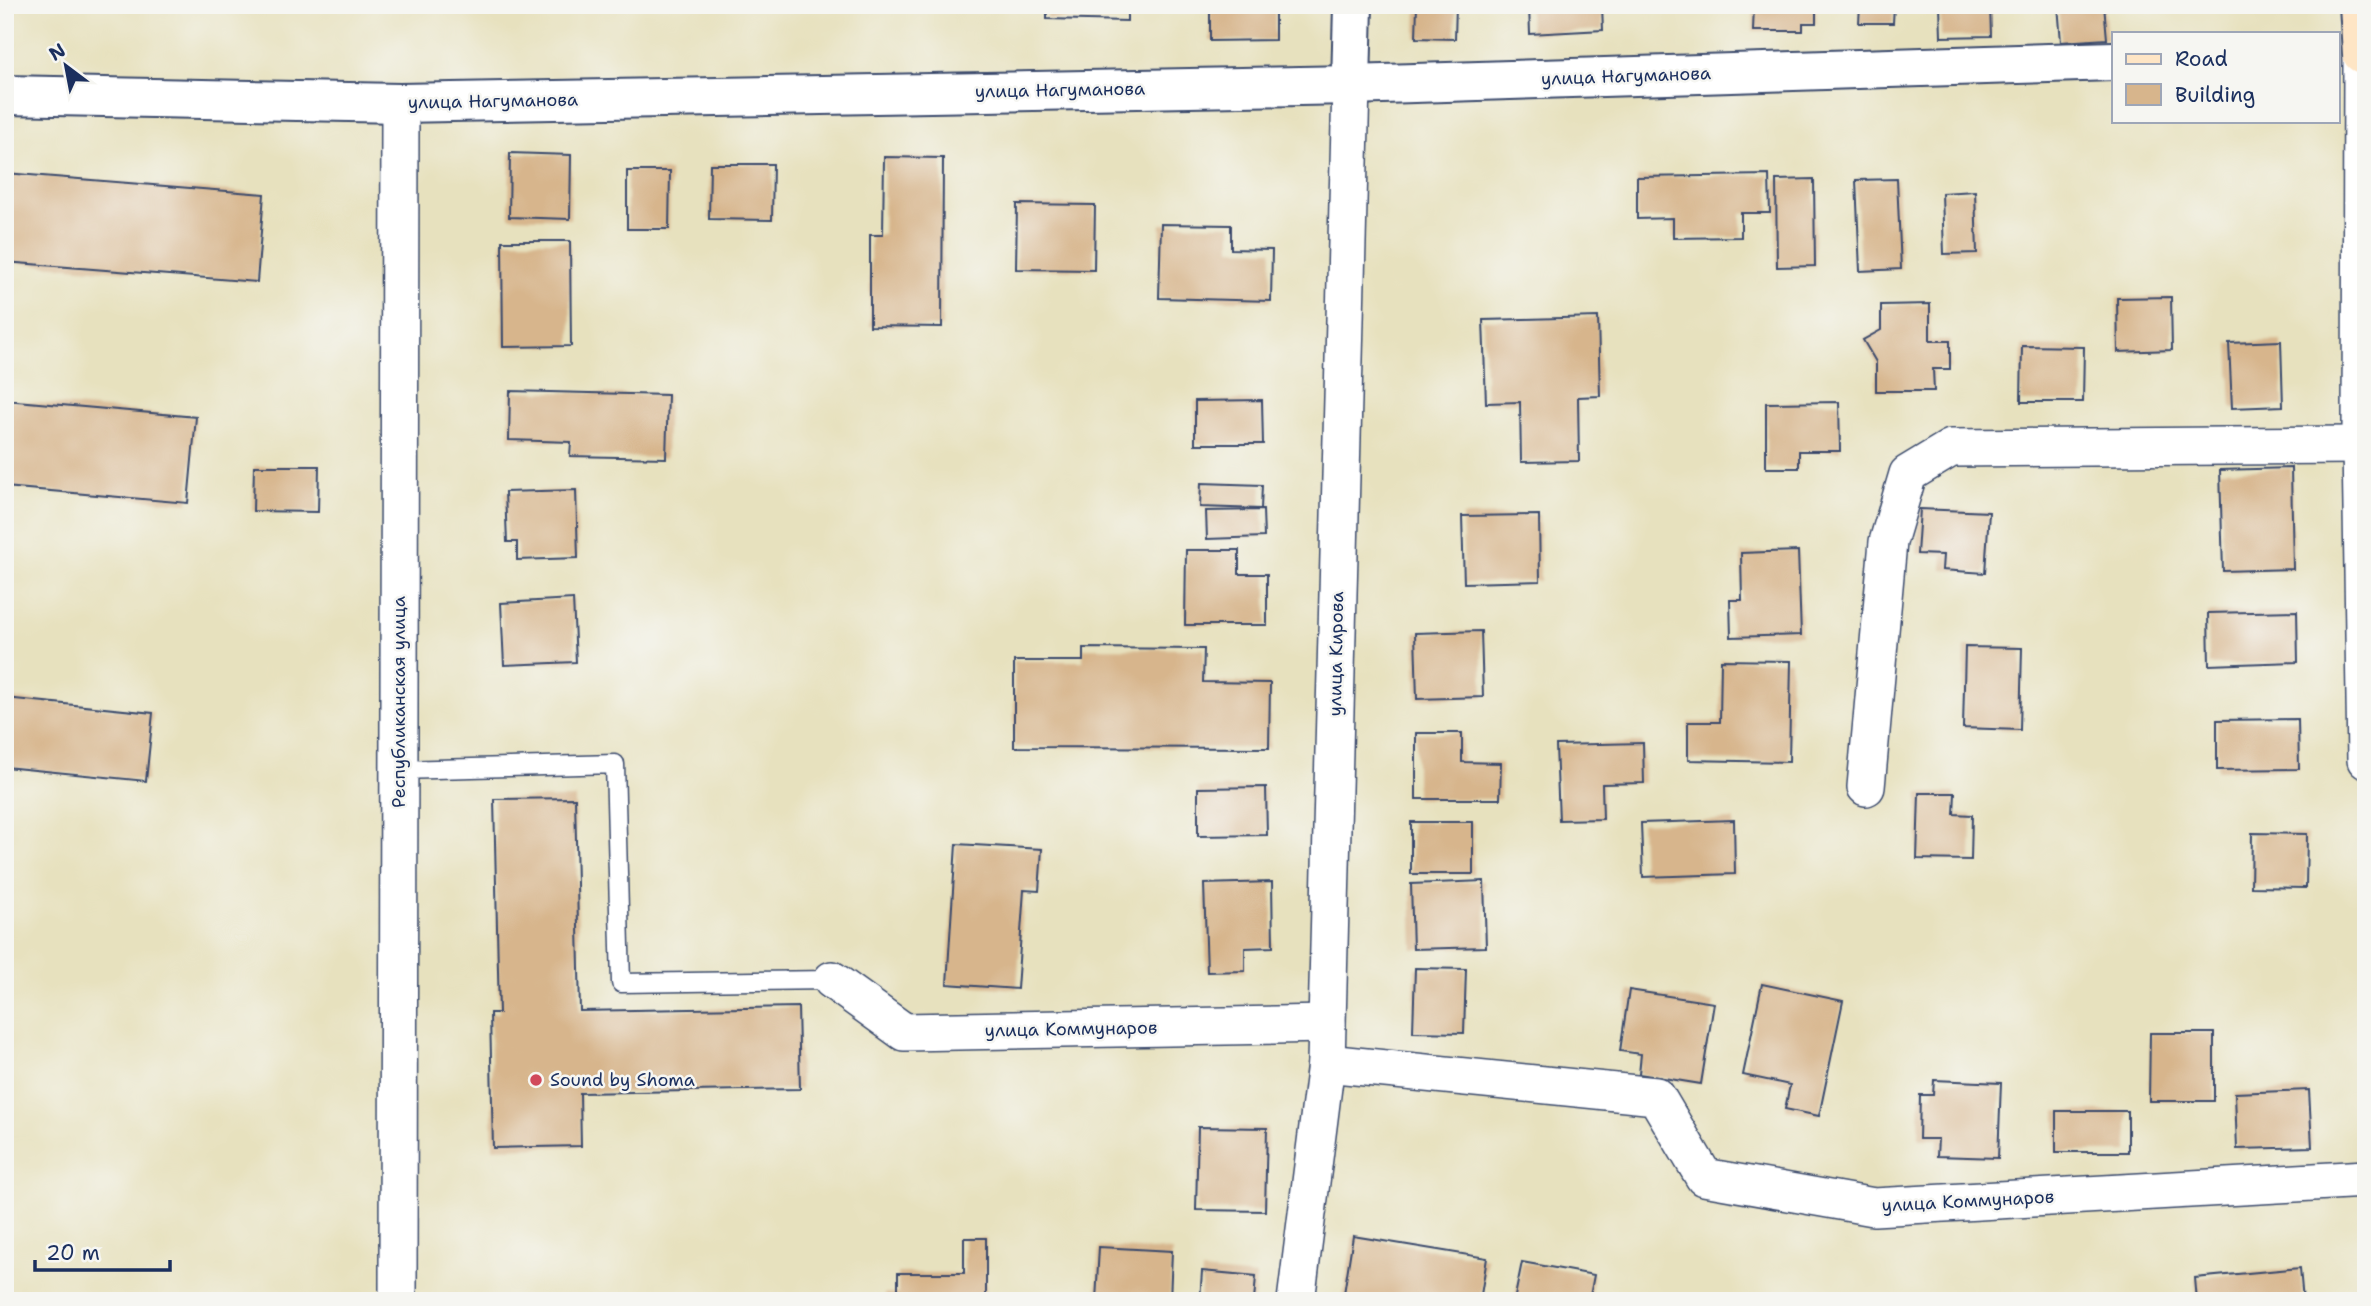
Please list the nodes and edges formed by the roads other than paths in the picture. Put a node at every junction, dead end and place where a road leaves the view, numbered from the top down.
1 (1353, 5) edge
2 (2359, 5) edge
3 (2355, 54) edge
4 (2112, 61) edge
5 (1351, 85) junction
6 (5, 95) edge
7 (400, 103) junction
8 (2361, 445) junction
9 (2366, 760) edge
10 (399, 770) junction
11 (1866, 787) dead end
12 (832, 980) joint
13 (1327, 1024) junction
14 (1326, 1063) junction
15 (2366, 1179) edge
16 (398, 1301) edge
17 (1296, 1301) edge

1 - 5 street, улица Кирова
2 - 3 main road
3 - 8 street
4 - 5 street, улица Нагуманова
5 - 7 street, улица Нагуманова
5 - 13 street, улица Кирова
6 - 7 street, улица Нагуманова
7 - 10 street, Республиканская улица
8 - 9 street
8 - 11 street
10 - 12 lane
10 - 16 street, Республиканская улица
12 - 13 street, улица Коммунаров
13 - 14 street, улица Кирова
14 - 15 street, улица Коммунаров
14 - 17 street, улица Кирова

